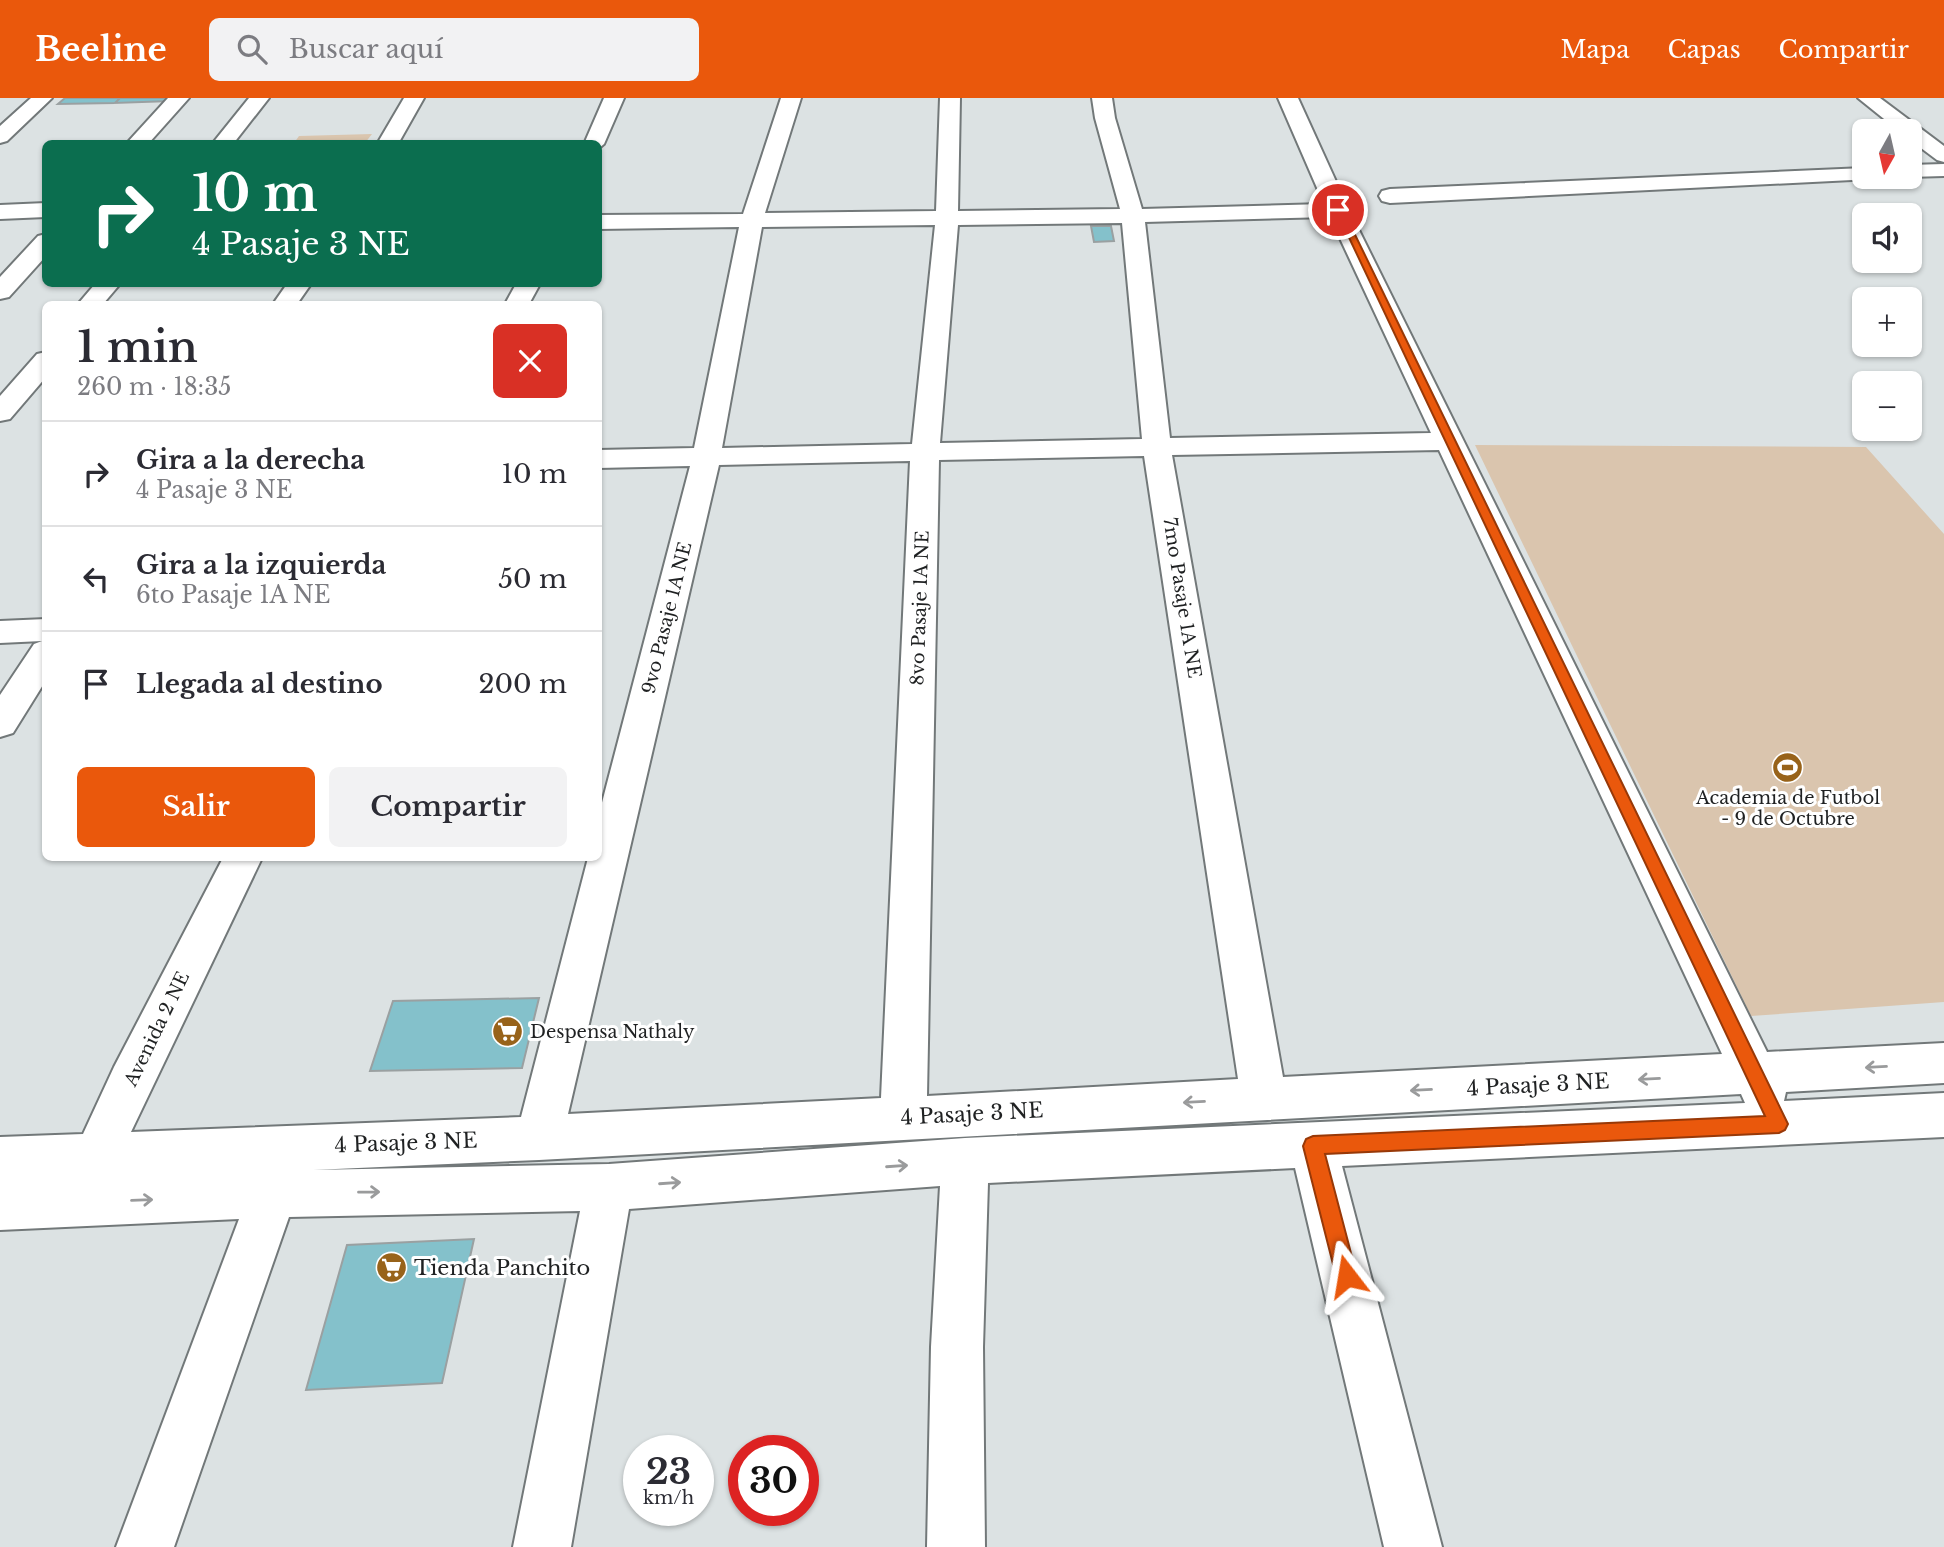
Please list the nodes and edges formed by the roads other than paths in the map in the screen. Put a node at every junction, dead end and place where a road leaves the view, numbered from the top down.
1 (42, 98) edge
2 (179, 98) edge
3 (259, 98) edge
4 (414, 98) edge
5 (614, 98) edge
6 (791, 98) edge
7 (950, 98) edge
8 (1102, 98) edge
9 (1288, 98) edge
10 (1868, 98) edge
11 (0, 137) edge
12 (140, 140) edge
13 (225, 140) edge
14 (389, 140) edge
15 (596, 140) edge
16 (1944, 156) edge
17 (1944, 170) edge
18 (1922, 171) edge
19 (1852, 175) edge
20 (1390, 196) dead end
21 (42, 210) edge
22 (1338, 210) junction
23 (0, 212) edge
24 (1133, 216) junction
25 (947, 218) junction
26 (752, 220) junction
27 (602, 222) edge
28 (42, 246) edge
29 (105, 287) edge
30 (0, 292) edge
31 (93, 301) edge
32 (41, 370) edge
33 (0, 376) edge
34 (0, 413) edge
35 (1449, 441) junction
36 (1157, 449) junction
37 (925, 454) junction
38 (706, 458) junction
39 (602, 459) edge
40 (42, 630) edge
41 (0, 632) edge
42 (42, 658) edge
43 (0, 724) edge
44 (241, 861) edge
45 (1944, 1063) edge
46 (1755, 1074) junction
47 (1264, 1098) junction
48 (1944, 1115) edge
49 (903, 1118) junction
50 (1779, 1124) junction
51 (539, 1138) junction
52 (1313, 1146) junction
53 (96, 1156) junction
54 (0, 1160) edge
55 (965, 1161) junction
56 (281, 1171) junction
57 (608, 1187) junction
58 (76, 1203) junction
59 (0, 1206) edge
60 (145, 1547) edge
61 (542, 1547) edge
62 (956, 1547) edge
63 (1413, 1547) edge

1 - 11 street
2 - 12 street
3 - 13 street
4 - 14 street
5 - 15 street
6 - 26 street, 9vo Pasaje 1A NE
7 - 25 street, 8vo Pasaje 1A NE
8 - 24 street, 7mo Pasaje 1A NE
9 - 22 street
10 - 16 street
17 - 18 street
19 - 20 street
21 - 23 street
22 - 24 street
22 - 35 street
24 - 25 street
24 - 36 street, 7mo Pasaje 1A NE
25 - 26 street
25 - 37 street, 8vo Pasaje 1A NE
26 - 27 street
26 - 38 street, 9vo Pasaje 1A NE
28 - 30 street
29 - 31 street
32 - 33 street
32 - 34 street
35 - 36 street
35 - 46 street
36 - 37 street
36 - 47 street, 7mo Pasaje 1A NE
37 - 38 street
37 - 49 street, 8vo Pasaje 1A NE
38 - 39 street
38 - 51 street, 9vo Pasaje 1A NE
40 - 41 street
42 - 43 street
44 - 53 street, Avenida 2 NE
45 -> 46 street, 4 Pasaje 3 NE
46 -> 47 street, 4 Pasaje 3 NE
46 - 50 street
47 -> 49 street, 4 Pasaje 3 NE
48 - 50 street, 4 Pasaje 3 NE
49 - 51 street, 4 Pasaje 3 NE
50 - 52 street, 4 Pasaje 3 NE
51 - 56 street, 4 Pasaje 3 NE
52 - 55 street, 4 Pasaje 3 NE
52 - 63 street
53 - 54 street, 4 Pasaje 3 NE
53 - 56 street, 4 Pasaje 3 NE
53 - 58 street, Avenida 2 NE
57 -> 55 street, 4 Pasaje 3 NE
55 - 62 street
56 -> 57 street, 4 Pasaje 3 NE
58 -> 56 street, 4 Pasaje 3 NE
56 - 60 street
57 - 61 street
58 - 59 street, 4 Pasaje 3 NE

